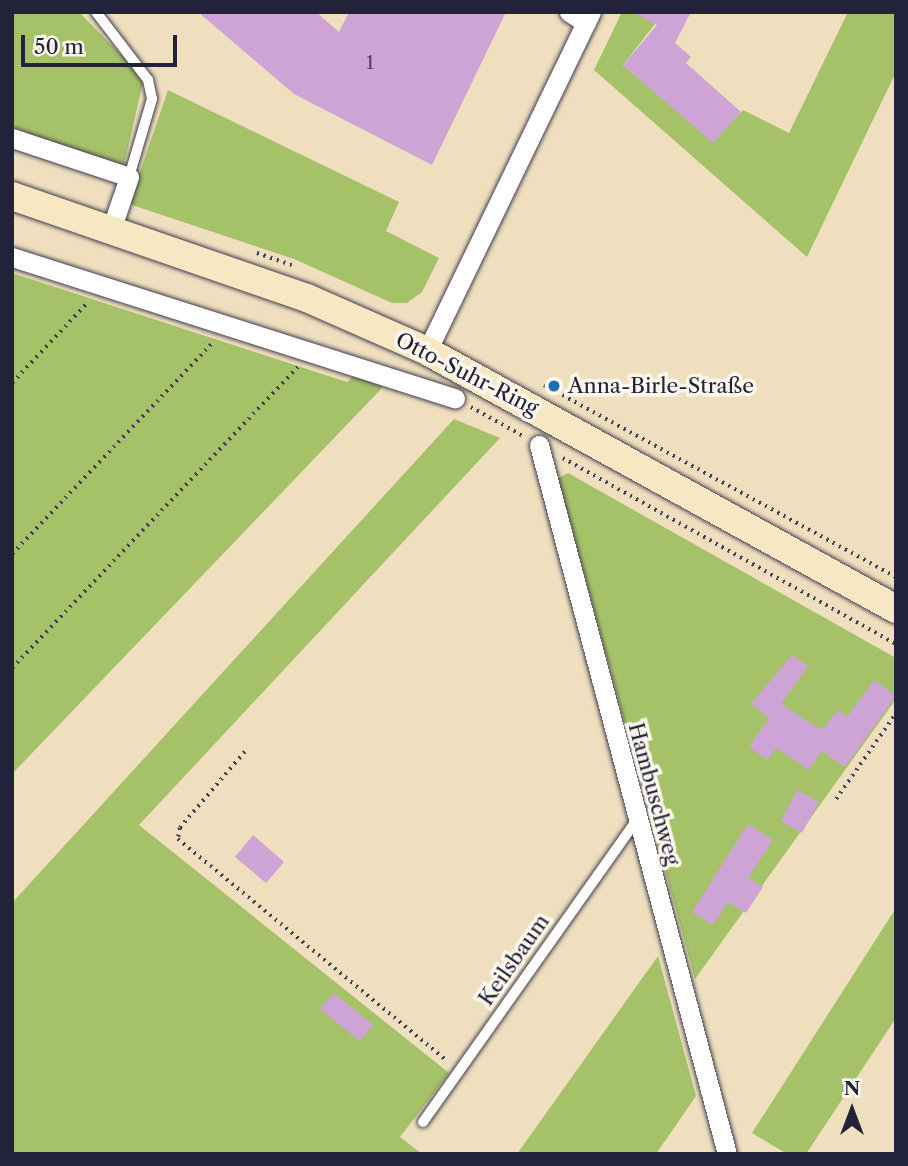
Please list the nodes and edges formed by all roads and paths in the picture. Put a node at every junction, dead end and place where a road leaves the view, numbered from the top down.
1 (96, 12) edge
2 (569, 12) edge
3 (589, 18) edge
4 (12, 138) edge
5 (129, 177) junction
6 (12, 196) edge
7 (112, 227) junction
8 (12, 257) edge
9 (105, 284) junction
10 (230, 324) junction
11 (427, 351) junction
12 (311, 353) junction
13 (12, 383) edge
14 (540, 383) dead end
15 (454, 398) joint
16 (539, 444) junction
17 (12, 554) edge
18 (896, 577) edge
19 (896, 609) edge
20 (896, 644) edge
21 (12, 668) edge
22 (896, 713) edge
23 (245, 752) dead end
24 (836, 799) dead end
25 (637, 820) junction
26 (459, 1071) junction
27 (423, 1122) dead end
28 (727, 1154) edge

1 - 5 lane
2 - 3 street
3 - 11 street
4 - 5 street
5 - 7 street
6 - 7 street, Otto-Suhr-Ring
7 - 11 street, Otto-Suhr-Ring
8 - 9 street
9 - 10 street
9 - 13 path
10 - 12 street
10 - 17 path
11 - 19 street, Otto-Suhr-Ring
12 - 15 street
12 - 21 path
14 - 18 path
15 - 16 path
16 - 20 path
16 - 25 street, Hambuschweg
22 - 24 path
23 - 26 path
25 - 26 lane, Keilsbaum
25 - 28 street, Hambuschweg
26 - 27 lane, Keilsbaum

